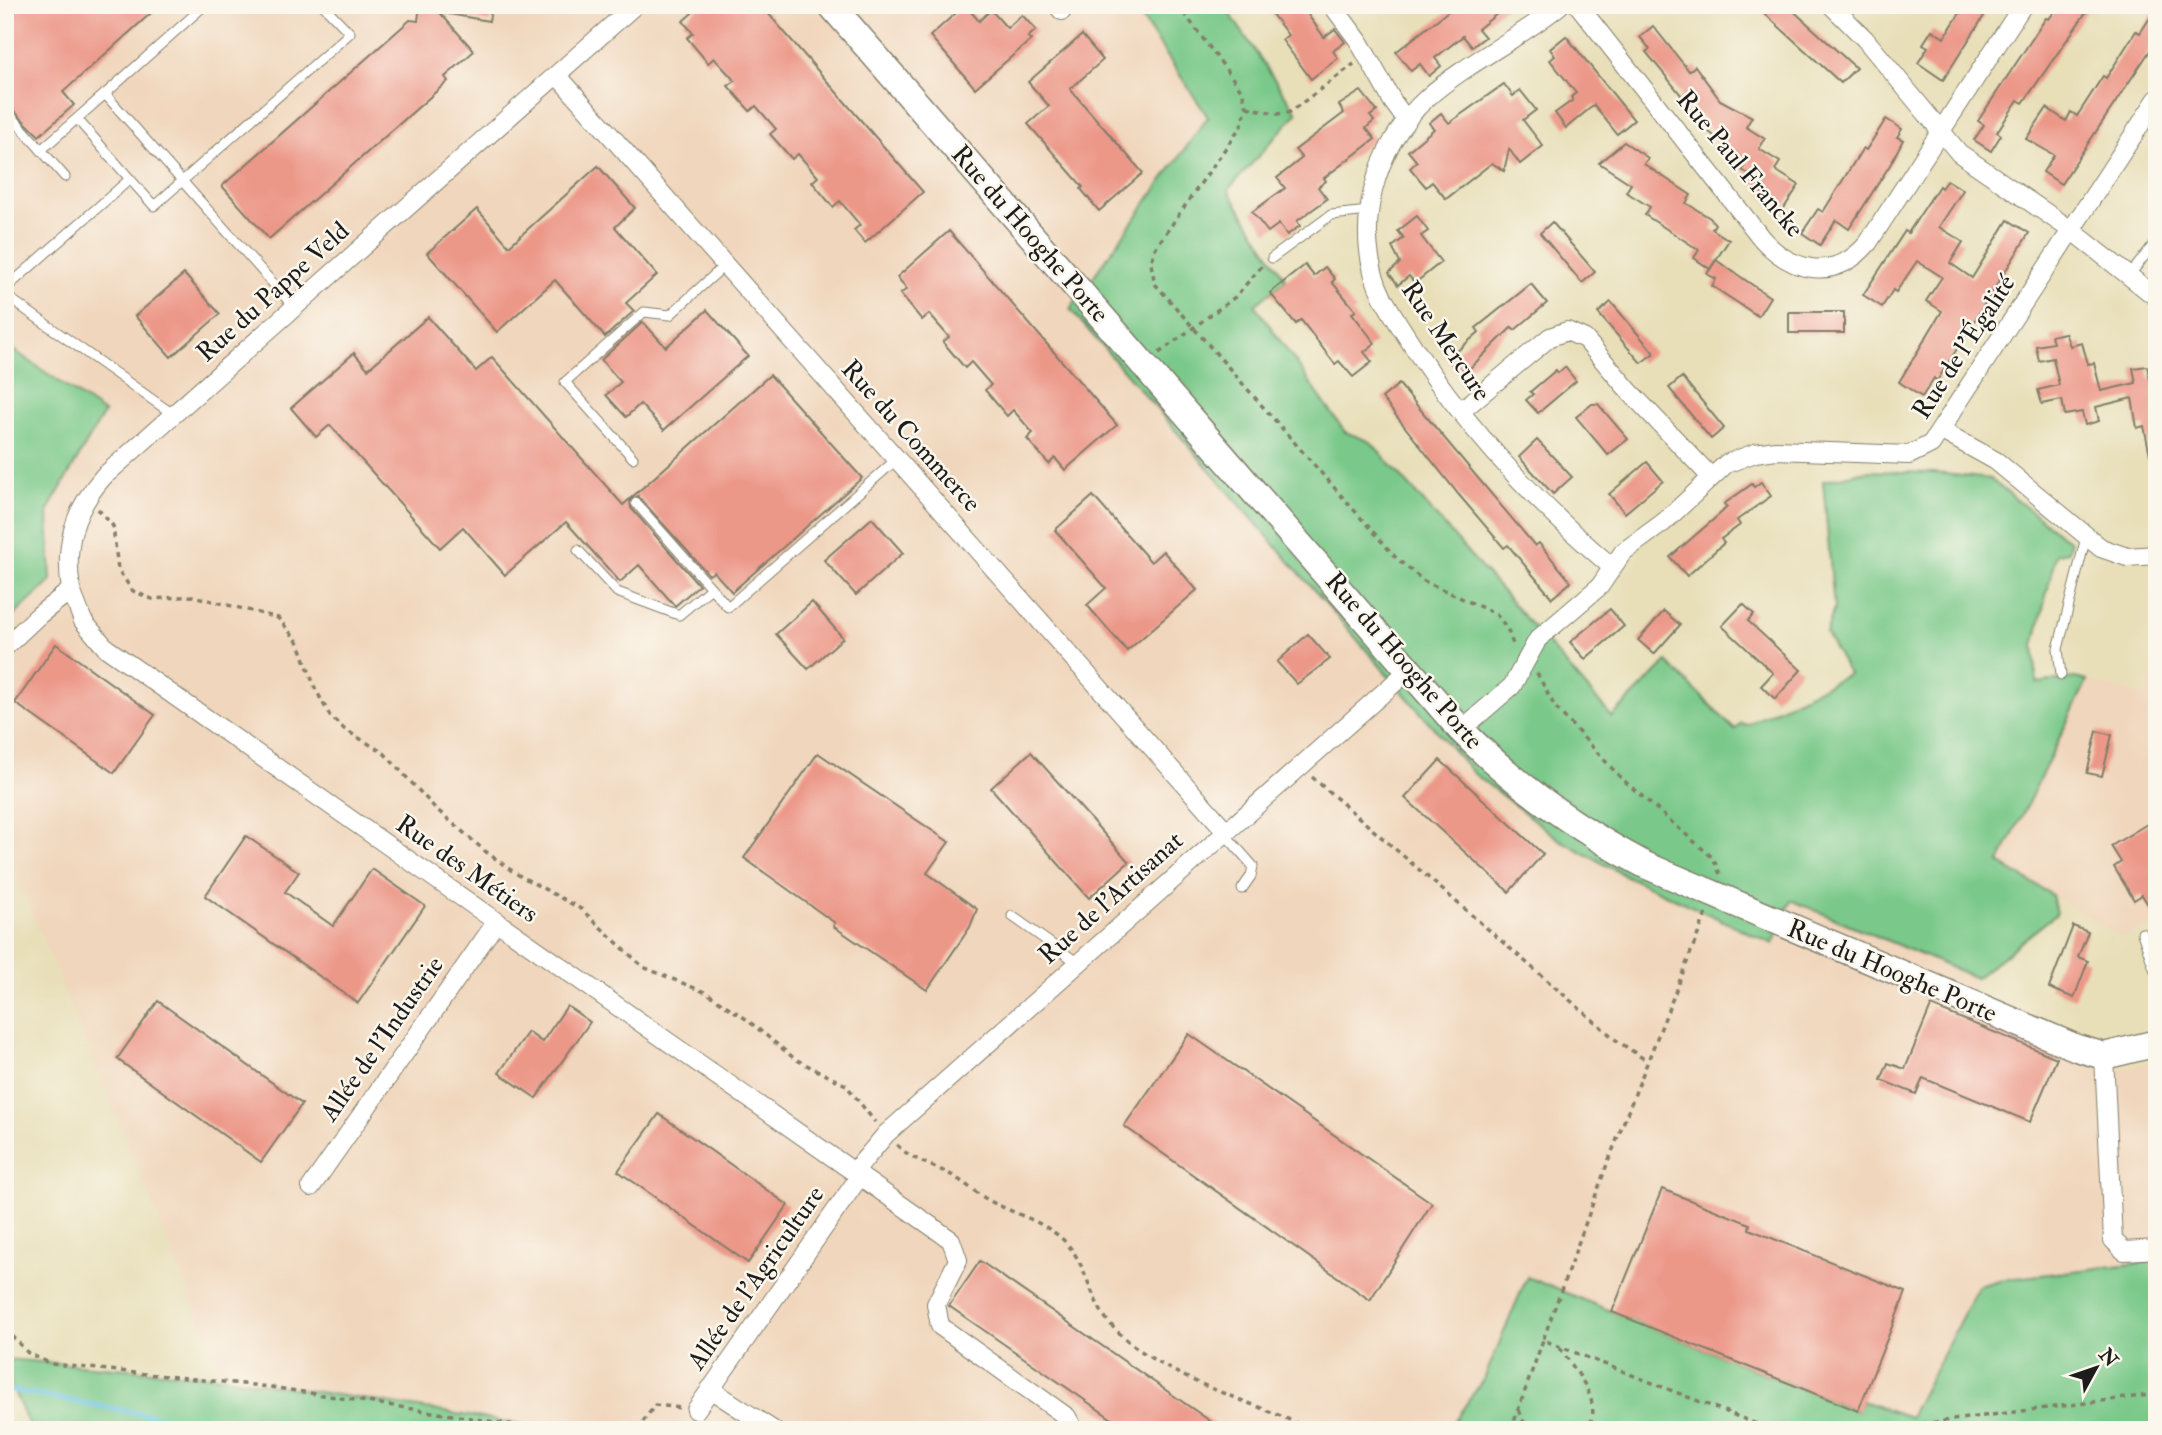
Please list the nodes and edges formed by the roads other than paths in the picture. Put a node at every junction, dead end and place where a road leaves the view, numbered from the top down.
1 (205, 5) edge
2 (323, 5) edge
3 (635, 5) edge
4 (831, 5) edge
5 (1332, 5) edge
6 (1560, 5) edge
7 (1578, 5) edge
8 (1830, 5) edge
9 (2023, 5) edge
10 (557, 75) junction
11 (106, 94) junction
12 (2157, 99) edge
13 (5, 109) edge
14 (77, 119) junction
15 (1407, 121) junction
16 (1940, 132) junction
17 (41, 150) junction
18 (65, 177) dead end
19 (130, 179) junction
20 (183, 181) junction
21 (1369, 211) junction
22 (2071, 230) junction
23 (2157, 240) edge
24 (1272, 258) road end
25 (725, 265) junction
26 (2129, 276) junction
27 (5, 289) edge
28 (5, 295) edge
29 (2157, 298) edge
30 (294, 307) junction
31 (1461, 411) junction
32 (174, 415) junction
33 (1942, 431) junction
34 (633, 457) dead end
35 (897, 458) junction
36 (1710, 476) junction
37 (636, 503) dead end
38 (2086, 537) junction
39 (578, 550) dead end
40 (2157, 555) edge
41 (1612, 567) junction
42 (711, 589) junction
43 (71, 590) junction
44 (5, 647) edge
45 (1409, 670) junction
46 (2061, 675) dead end
47 (1461, 730) junction
48 (1225, 832) junction
49 (1241, 889) dead end
50 (1012, 916) dead end
51 (497, 922) junction
52 (2142, 933) dead end
53 (1078, 963) junction
54 (2157, 977) edge
55 (2157, 1044) edge
56 (2104, 1056) junction
57 (857, 1174) junction
58 (310, 1187) dead end
59 (2157, 1249) edge
60 (710, 1389) junction
61 (696, 1410) road end
62 (773, 1430) edge
63 (1074, 1430) edge

1 - 11 lane
2 - 20 lane
3 - 10 street, Rue du Pappe Veld
4 - 45 street, Rue du Hooghe Porte
5 - 15 street
6 - 15 street, Rue Mercure
7 - 16 street, Rue Paul Francke
8 - 16 street
9 - 16 street, Rue Paul Francke
10 - 25 street, Rue du Commerce
10 - 30 street, Rue du Pappe Veld
11 - 14 lane
11 - 20 lane
12 - 22 street, Rue de l'Égalité
13 - 17 lane
14 - 17 lane
14 - 19 lane
15 - 21 street, Rue Mercure
16 - 22 street
17 - 18 lane
19 - 20 lane
19 - 27 lane
20 - 30 lane
21 - 24 lane
21 - 31 street, Rue Mercure
22 - 26 street
22 - 33 street, Rue de l'Égalité
23 - 26 lane
25 - 34 lane
25 - 35 street, Rue du Commerce
26 - 29 street
28 - 32 lane
30 - 32 street, Rue du Pappe Veld
31 - 36 street
31 - 41 street, Rue Mercure
32 - 43 street, Rue du Pappe Veld
33 - 36 street, Rue de l'Égalité
33 - 38 street
35 - 42 lane
35 - 48 street, Rue du Commerce
36 - 41 street, Rue de l'Égalité
37 - 42 lane
38 - 40 street
38 - 46 lane
39 - 42 lane
41 - 47 street, Rue de l'Égalité
43 - 44 street
43 - 51 street, Rue des Métiers
45 - 47 street, Rue du Hooghe Porte
45 - 48 street, Rue de l'Artisanat
47 - 56 street, Rue du Hooghe Porte
48 - 49 lane
48 - 53 street, Rue de l'Artisanat
50 - 53 lane
51 - 57 street, Rue des Métiers
51 - 58 street, Allée de l’Industrie
52 - 54 lane
53 - 57 street, Rue de l'Artisanat
55 - 56 street
56 - 59 street
57 - 60 street, Allée de l'Agriculture
57 - 63 street, Rue des Métiers
60 - 61 street, Allée de l'Agriculture
60 - 62 street

